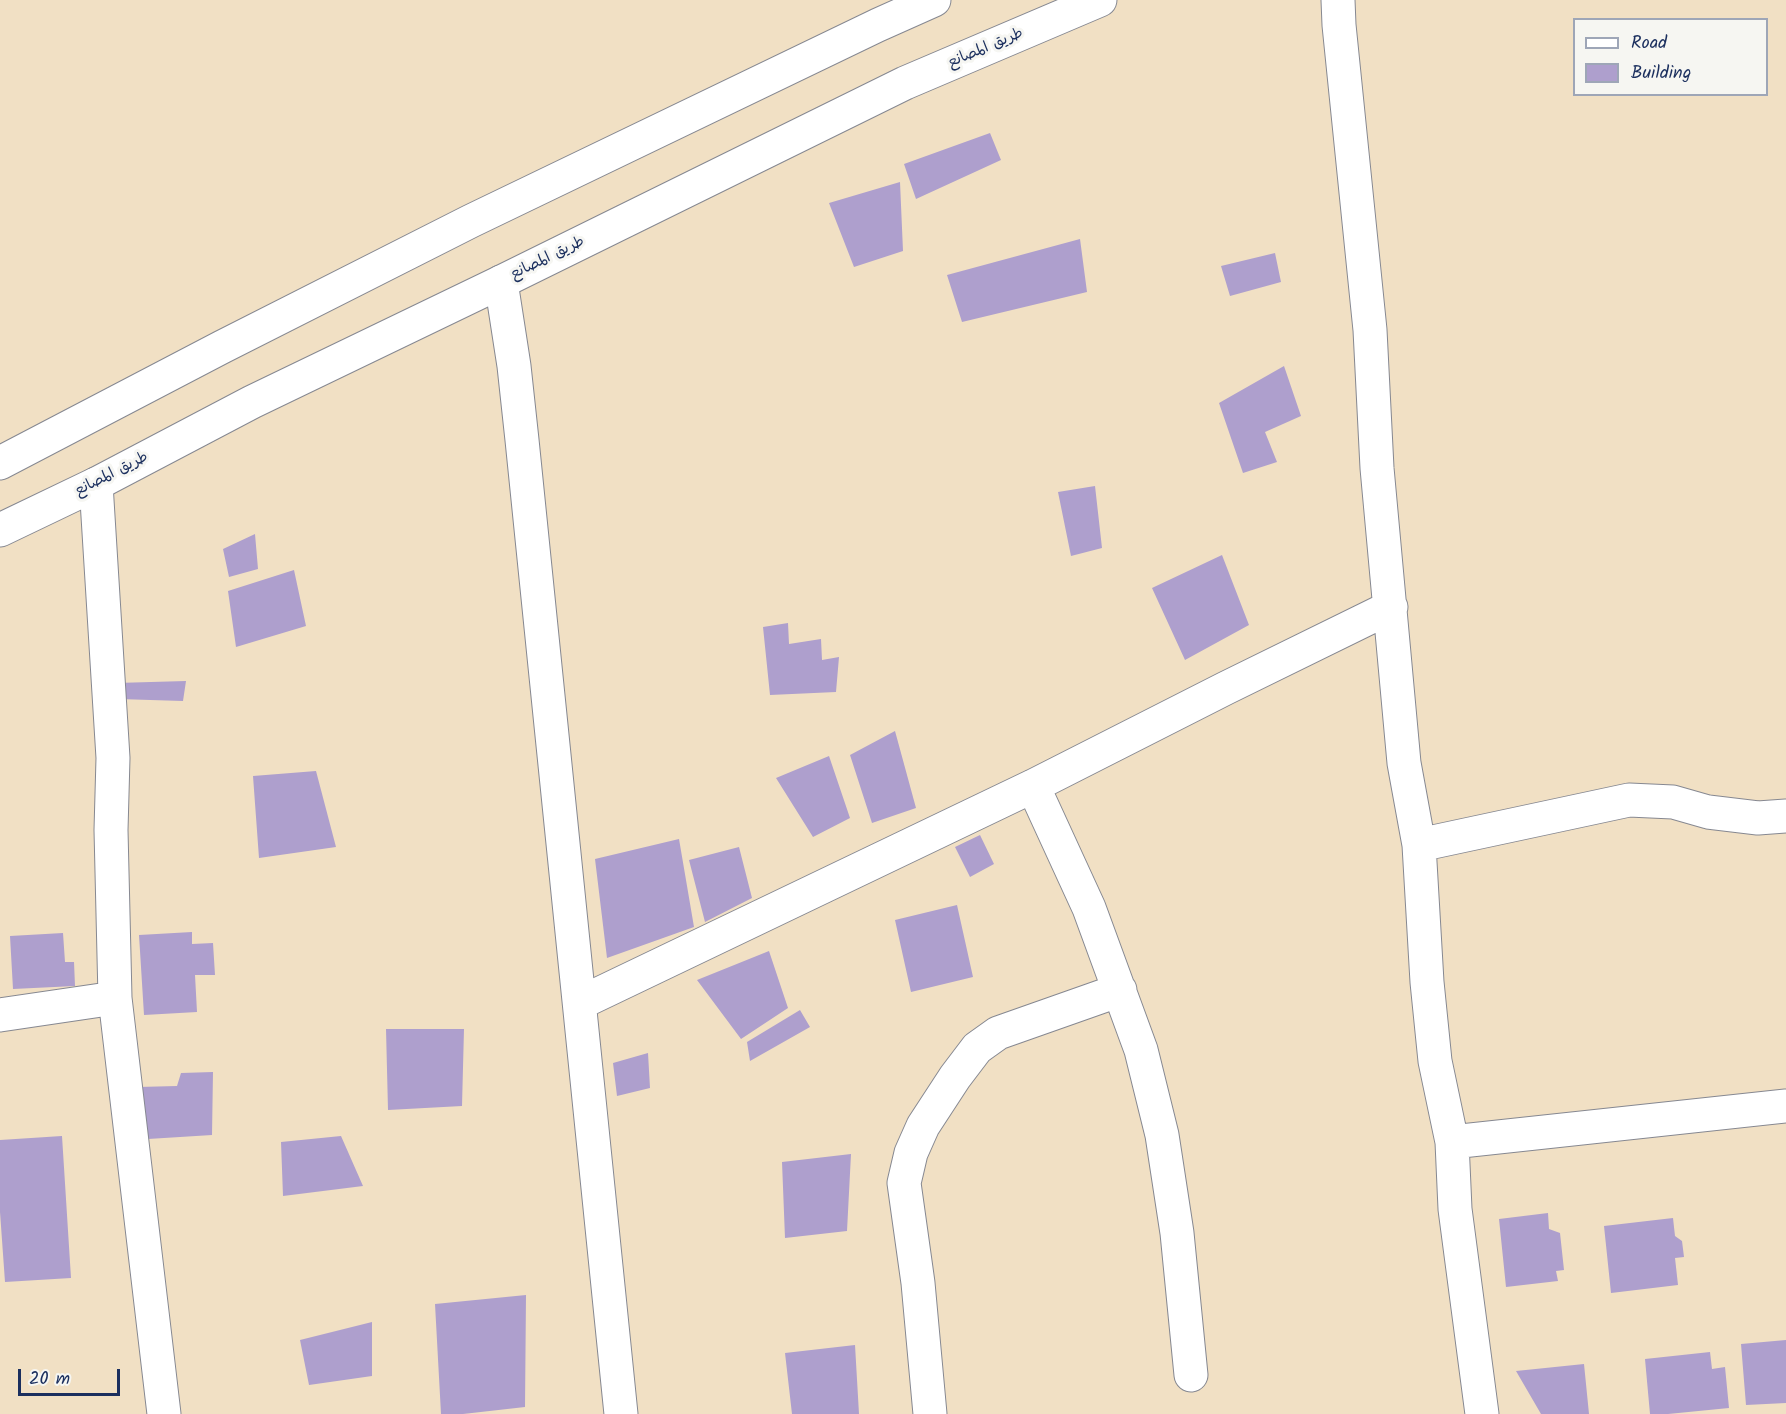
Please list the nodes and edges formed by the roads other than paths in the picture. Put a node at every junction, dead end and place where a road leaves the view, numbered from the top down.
1 (934, 0) edge
2 (1100, 0) edge
3 (1338, 0) edge
4 (501, 282) junction
5 (0, 463) edge
6 (96, 484) junction
7 (0, 530) edge
8 (1391, 607) junction
9 (1032, 786) junction
10 (1786, 816) edge
11 (1419, 845) junction
12 (1119, 990) junction
13 (115, 998) junction
14 (580, 1003) junction
15 (0, 1015) edge
16 (1786, 1106) edge
17 (1452, 1142) junction
18 (1191, 1375) dead end
19 (164, 1414) edge
20 (621, 1414) edge
21 (930, 1414) edge
22 (1482, 1414) edge

1 - 5 street
2 - 4 street, طريق المصانع
3 - 8 street
4 - 6 street, طريق المصانع
4 - 14 street
6 - 7 street, طريق المصانع
6 - 13 street
8 - 9 street
8 - 11 street
9 - 12 street
9 - 14 street
10 - 11 street
11 - 17 street
12 - 18 street
12 - 21 street
13 - 15 street
13 - 19 street
14 - 20 street
16 - 17 street
17 - 22 street

